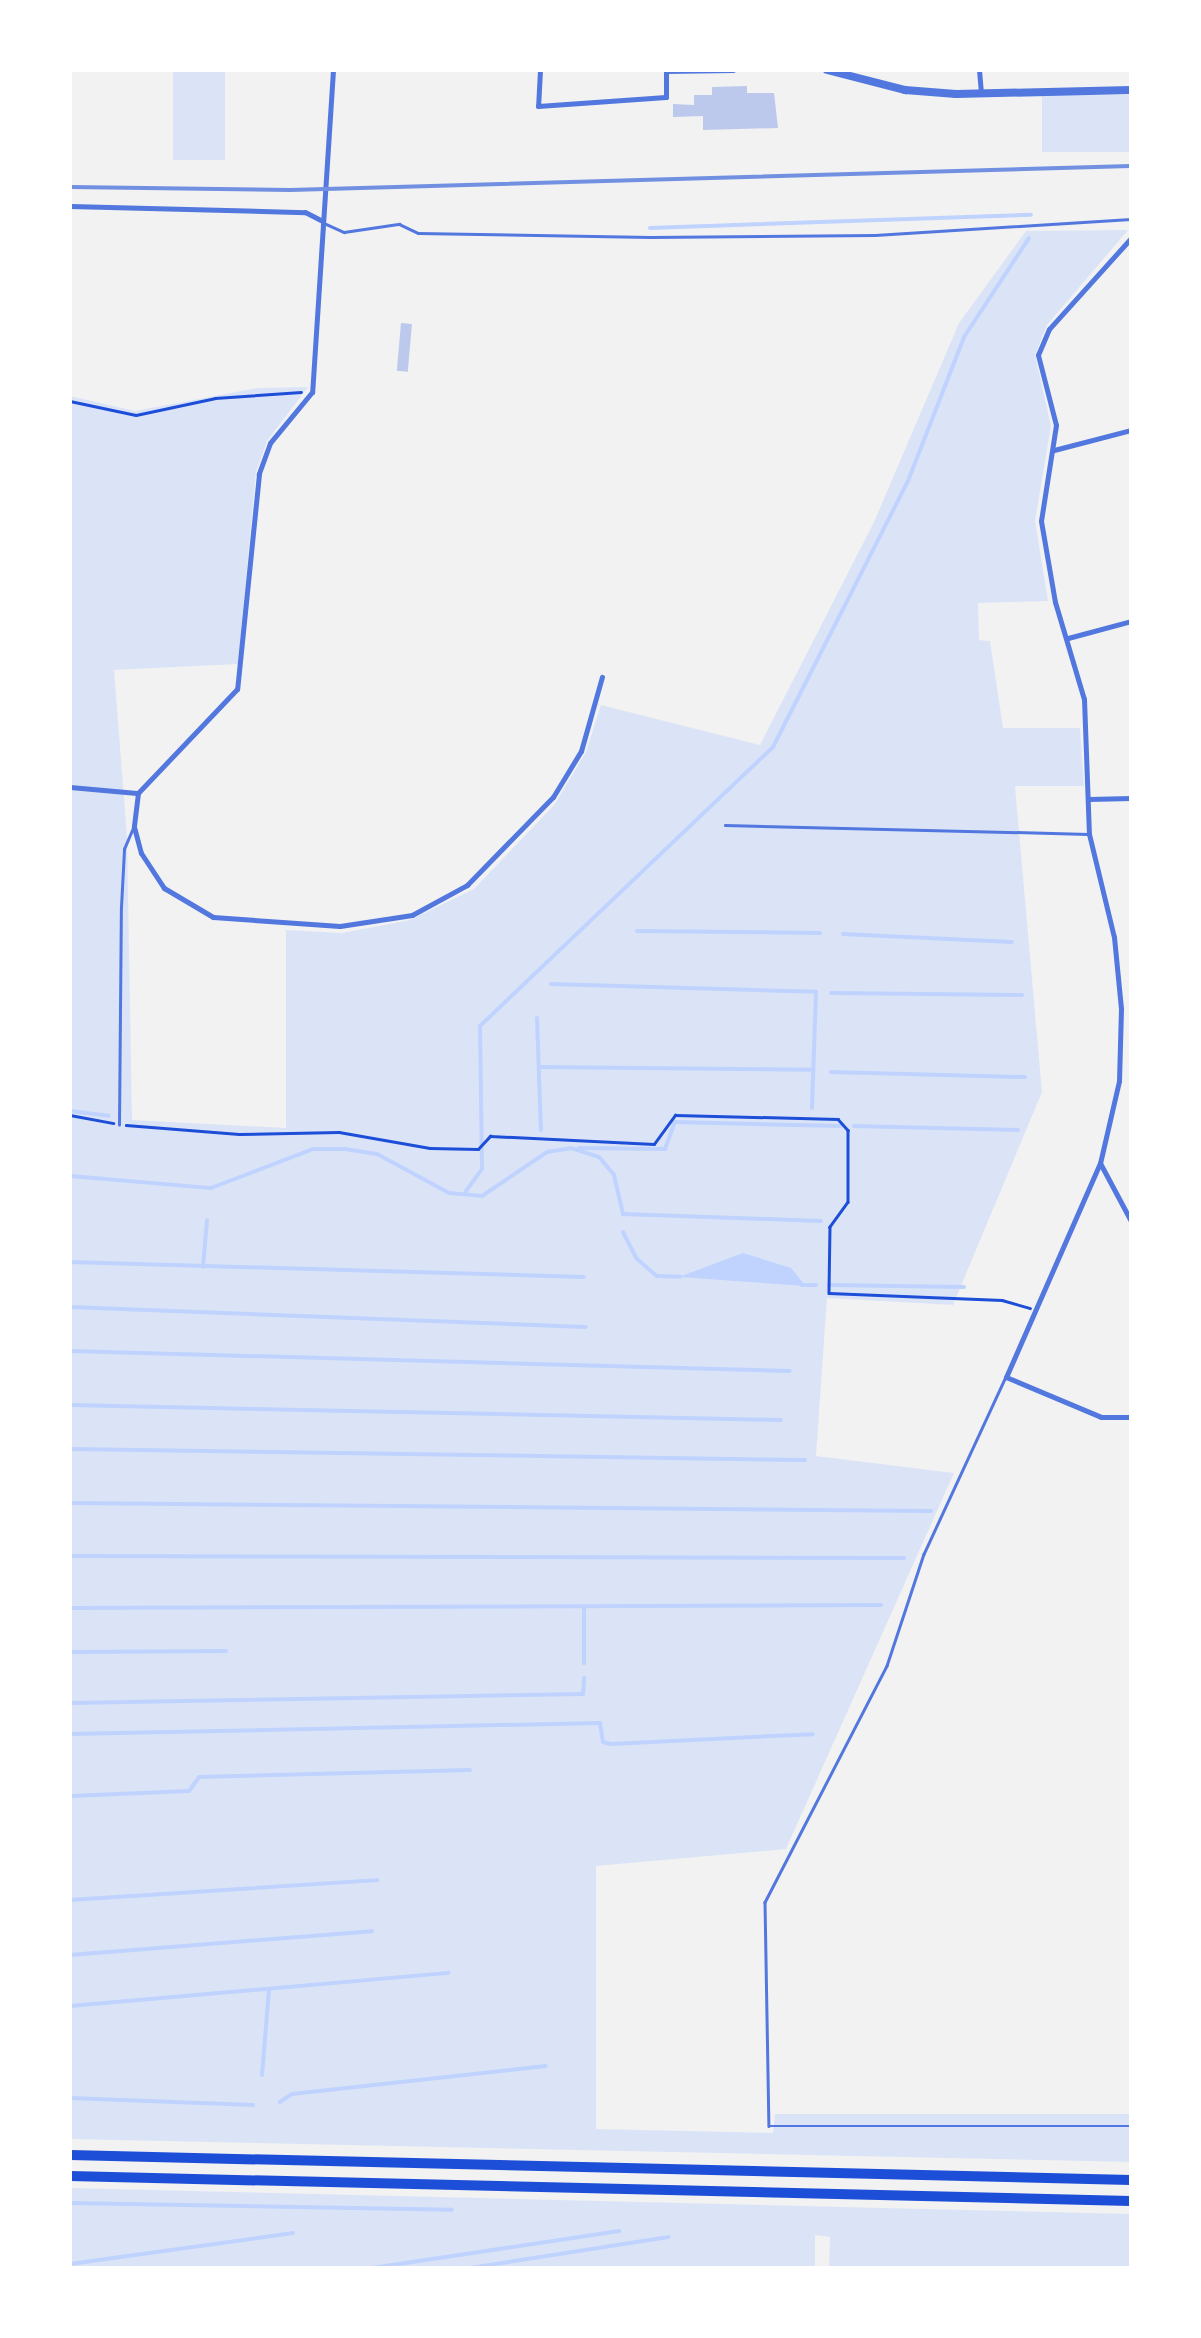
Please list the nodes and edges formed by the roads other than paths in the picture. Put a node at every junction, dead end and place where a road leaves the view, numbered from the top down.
1 (332, 70) edge
2 (540, 70) edge
3 (733, 70) edge
4 (827, 70) edge
5 (979, 70) edge
6 (666, 71) edge
7 (1131, 90) edge
8 (980, 93) junction
9 (70, 206) edge
10 (1131, 219) edge
11 (321, 220) junction
12 (1131, 238) edge
13 (1131, 430) edge
14 (1054, 450) junction
15 (1131, 621) edge
16 (1068, 638) junction
17 (602, 677) dead end
18 (70, 787) edge
19 (138, 793) junction
20 (1131, 798) edge
21 (1089, 799) junction
22 (725, 825) dead end
23 (134, 827) junction
24 (1089, 834) junction
25 (1131, 1078) edge
26 (1119, 1081) junction
27 (119, 1124) road end
28 (1100, 1164) junction
29 (1130, 1219) edge
30 (1006, 1377) junction
31 (1131, 1416) edge
32 (1131, 2126) edge
33 (70, 2155) edge
34 (70, 2176) edge
35 (1131, 2180) edge
36 (1131, 2201) edge

1 - 11 street
2 - 6 street
3 - 6 street
4 - 8 street
5 - 8 street
7 - 8 street
9 - 11 street
10 - 11 lane
11 - 19 street
12 - 14 street
13 - 14 street
14 - 16 street
15 - 16 street
16 - 21 street
17 - 23 street
18 - 19 street
19 - 23 street
20 - 21 street
21 - 24 street
22 - 24 lane
23 - 27 lane
24 - 26 street
25 - 26 street
26 - 28 street
28 - 29 street
28 - 30 street
30 - 31 street
30 - 32 lane
33 - 35 highway
34 - 36 highway

